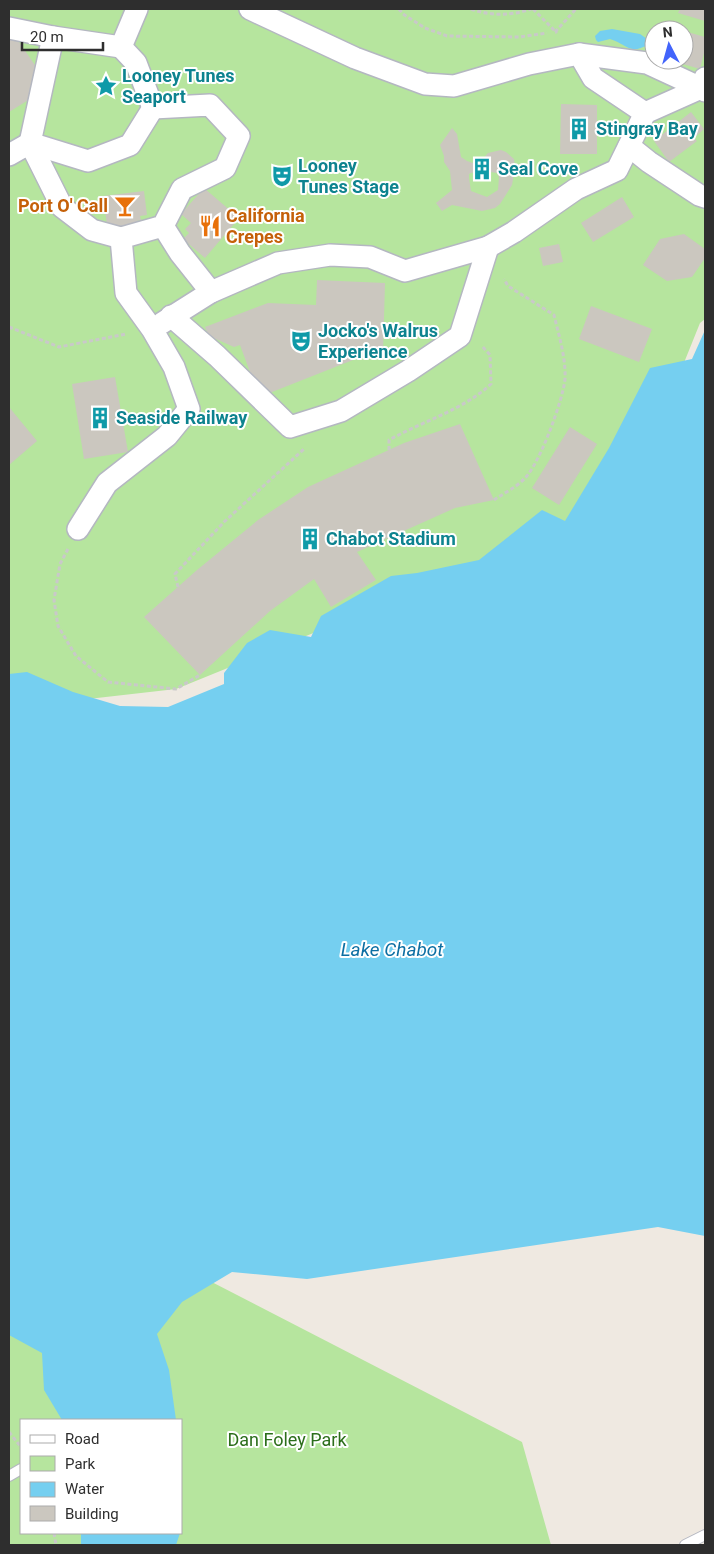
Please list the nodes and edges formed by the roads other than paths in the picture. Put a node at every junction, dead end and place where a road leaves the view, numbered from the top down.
1 (137, 9) edge
2 (250, 9) edge
3 (9, 28) edge
4 (53, 38) junction
5 (121, 47) junction
6 (578, 54) junction
7 (704, 86) edge
8 (152, 108) junction
9 (645, 113) junction
10 (30, 143) junction
11 (629, 146) junction
12 (9, 155) edge
13 (705, 197) edge
14 (162, 226) junction
15 (121, 238) junction
16 (488, 247) junction
17 (211, 292) junction
18 (162, 323) junction
19 (78, 530) road end
20 (20, 1470) edge
21 (9, 1476) edge
22 (705, 1535) edge
23 (685, 1545) edge

1 - 5 street
2 - 6 street
3 - 4 street
4 - 5 street
4 - 10 street
5 - 8 street
6 - 7 street
6 - 9 street
7 - 9 street
8 - 10 street
8 - 14 street
9 - 11 street
10 - 12 street
10 - 15 street
11 - 13 street
11 - 16 street
14 - 15 street
14 - 17 street
15 - 18 street
16 - 17 street
16 - 18 street
17 - 18 street
18 - 19 street
20 - 21 lane
22 - 23 lane

